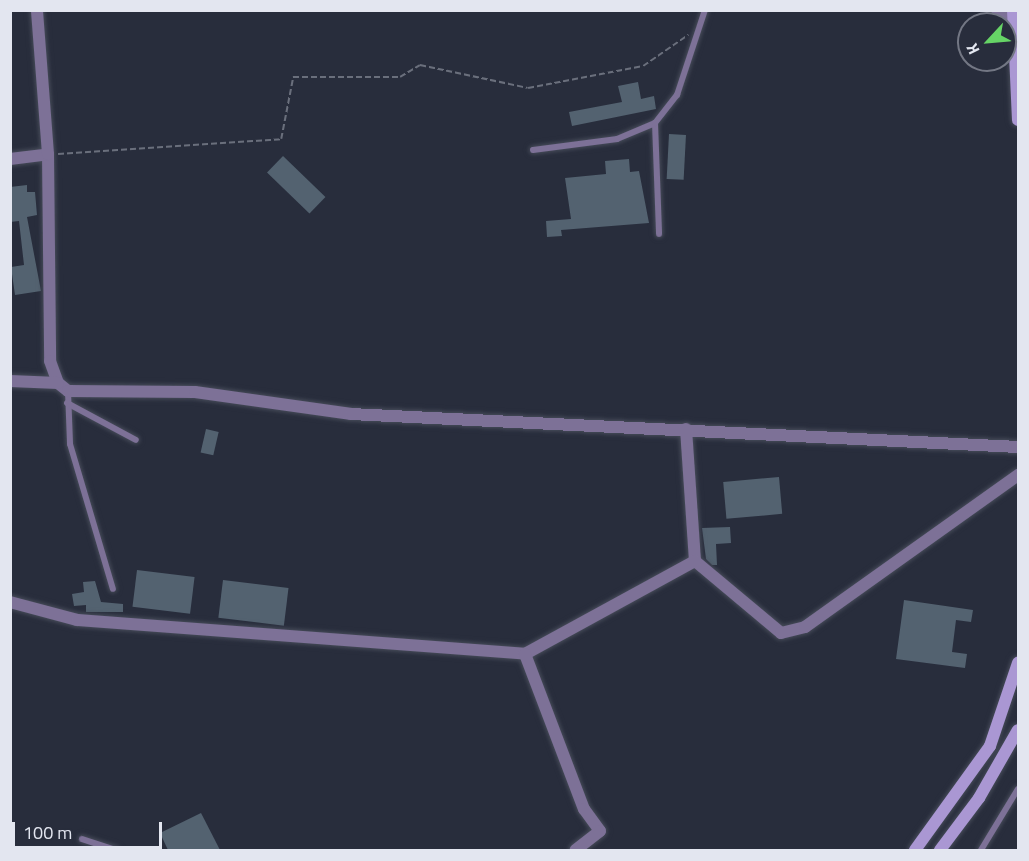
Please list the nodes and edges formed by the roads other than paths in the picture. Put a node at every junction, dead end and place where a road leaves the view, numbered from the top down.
1 (37, 10) edge
2 (705, 10) edge
3 (1017, 72) edge
4 (1018, 120) edge
5 (655, 123) junction
6 (533, 150) dead end
7 (48, 154) junction
8 (10, 159) edge
9 (659, 234) dead end
10 (10, 381) edge
11 (64, 392) junction
12 (686, 429) junction
13 (136, 440) dead end
14 (1018, 447) edge
15 (1018, 475) edge
16 (695, 561) junction
17 (113, 589) dead end
18 (10, 602) edge
19 (525, 654) junction
20 (1018, 663) edge
21 (1018, 730) edge
22 (1018, 789) edge
23 (82, 839) dead end
24 (116, 850) edge
25 (576, 850) edge
26 (915, 850) edge
27 (940, 850) edge
28 (981, 850) edge

1 - 7 street
2 - 5 lane
3 - 4 main road
5 - 6 lane
5 - 9 lane
7 - 8 street
7 - 11 street
10 - 11 street
11 - 12 street
11 - 13 lane
11 - 17 lane
12 - 14 street
12 - 16 street
15 - 16 street
16 - 19 street
18 - 19 street
19 - 25 street
20 - 26 main road
21 - 27 main road
22 - 28 lane
23 - 24 lane

